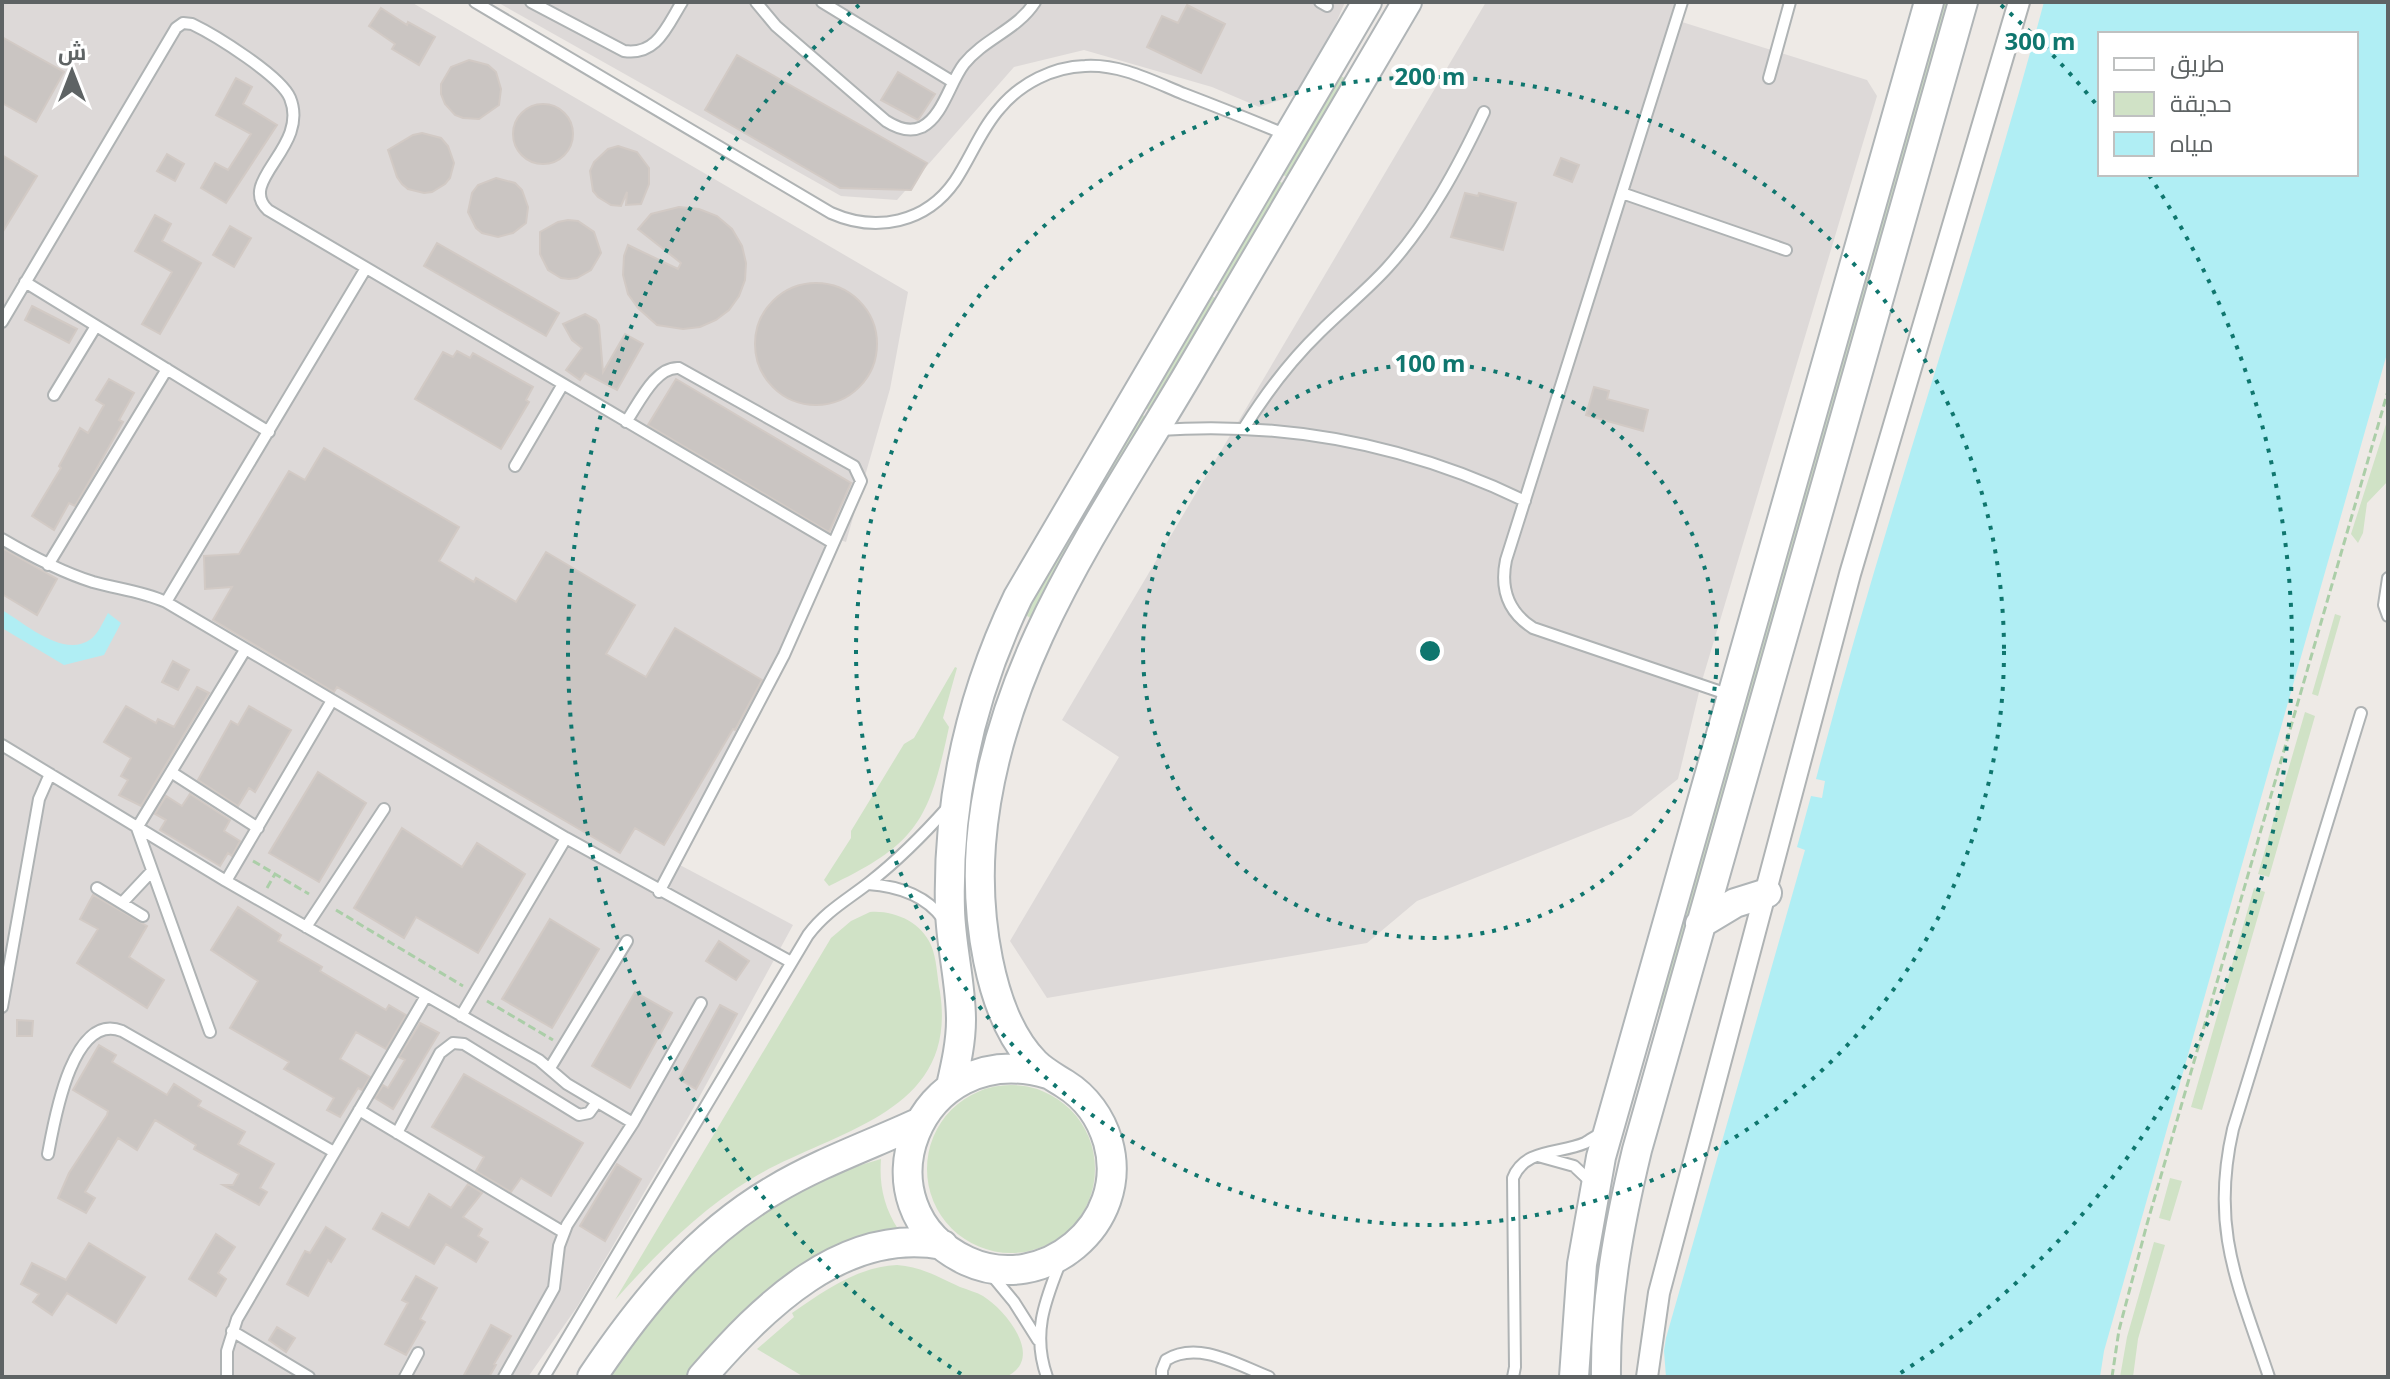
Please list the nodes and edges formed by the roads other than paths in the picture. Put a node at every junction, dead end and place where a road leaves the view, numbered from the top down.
1 (475, 2) edge
2 (531, 2) edge
3 (682, 2) edge
4 (756, 2) edge
5 (822, 2) edge
6 (1035, 2) edge
7 (1367, 2) edge
8 (1407, 2) edge
9 (1682, 2) edge
10 (1790, 2) edge
11 (1929, 2) edge
12 (1963, 2) edge
13 (2019, 2) edge
14 (1769, 78) dead end
15 (953, 82) junction
16 (1484, 112) dead end
17 (1288, 135) junction
18 (1622, 193) junction
19 (1786, 250) dead end
20 (366, 268) junction
21 (25, 282) junction
22 (2, 322) edge
23 (96, 326) junction
24 (167, 369) junction
25 (563, 384) junction
26 (54, 395) dead end
27 (626, 422) junction
28 (1244, 428) junction
29 (1155, 431) junction
30 (269, 432) junction
31 (515, 466) dead end
32 (1525, 501) junction
33 (2, 539) edge
34 (833, 543) junction
35 (48, 565) junction
36 (2388, 578) edge
37 (166, 602) junction
38 (2388, 616) edge
39 (1002, 631) junction
40 (245, 650) junction
41 (1732, 696) junction
42 (331, 702) junction
43 (2361, 713) dead end
44 (2, 745) edge
45 (171, 772) junction
46 (50, 774) junction
47 (954, 800) junction
48 (384, 809) dead end
49 (983, 823) junction
50 (137, 828) junction
51 (258, 828) junction
52 (566, 838) junction
53 (152, 871) junction
54 (226, 881) junction
55 (868, 884) junction
56 (97, 888) dead end
57 (659, 892) junction
58 (1767, 893) junction
59 (122, 903) junction
60 (143, 916) dead end
61 (1700, 924) junction
62 (306, 927) junction
63 (951, 931) junction
64 (627, 941) dead end
65 (791, 962) junction
66 (426, 996) junction
67 (701, 1003) dead end
68 (2, 1007) edge
69 (461, 1016) junction
70 (1637, 1026) junction
71 (210, 1032) dead end
72 (550, 1068) junction
73 (1048, 1074) junction
74 (951, 1086) junction
75 (597, 1102) junction
76 (359, 1110) junction
77 (633, 1123) junction
78 (918, 1123) junction
79 (1609, 1127) junction
80 (397, 1133) junction
81 (1637, 1150) junction
82 (334, 1152) junction
83 (48, 1154) dead end
84 (1538, 1156) junction
85 (1595, 1186) junction
86 (563, 1232) junction
87 (943, 1245) junction
88 (1063, 1255) junction
89 (984, 1267) junction
90 (232, 1331) junction
91 (1038, 1340) junction
92 (418, 1353) dead end
93 (1515, 1374) edge
94 (227, 1377) edge
95 (309, 1377) edge
96 (405, 1377) edge
97 (504, 1377) edge
98 (544, 1377) edge
99 (592, 1377) edge
100 (702, 1377) edge
101 (1047, 1377) edge
102 (1162, 1377) edge
103 (1269, 1377) edge
104 (1574, 1377) edge
105 (1606, 1377) edge
106 (1647, 1377) edge
107 (2269, 1377) edge

1 - 17 lane
2 - 3 lane
4 - 15 lane
5 - 15 lane
6 - 15 lane
7 - 17 main road
8 - 29 main road
9 - 18 lane
10 - 14 lane
11 - 41 main road
12 - 61 main road
13 - 58 street
16 - 28 lane
17 - 39 main road
18 - 19 lane
18 - 32 lane
20 - 21 lane
20 - 25 lane
20 - 30 lane
21 - 22 lane
21 - 23 lane
23 - 24 lane
23 - 26 lane
24 - 30 lane
24 - 35 lane
25 - 27 lane
25 - 31 lane
27 - 34 lane
27 - 34 lane
28 - 29 lane
28 - 32 lane
29 - 49 main road
30 - 37 lane
32 - 41 lane
33 - 35 lane
34 - 57 lane
35 - 37 lane
36 - 38 lane
37 - 40 lane
39 - 47 main road
39 - 49 main road
40 - 42 lane
40 - 45 lane
41 - 70 main road
42 - 51 lane
42 - 52 lane
43 - 107 lane
44 - 46 lane
45 - 50 lane
45 - 51 lane
46 - 50 lane
46 - 68 lane
47 - 55 lane
47 - 63 main road
48 - 62 lane
49 - 73 main road
50 - 53 lane
50 - 54 lane
51 - 54 lane
52 - 57 lane
52 - 69 lane
53 - 59 lane
53 - 71 lane
54 - 62 lane
55 - 63 lane
55 - 65 lane
56 - 59 lane
57 - 65 lane
58 - 61 main road
58 - 106 street
59 - 60 lane
61 - 81 main road
62 - 66 lane
63 - 74 main road
64 - 72 lane
65 - 98 lane
66 - 69 lane
66 - 76 lane
67 - 77 lane
69 - 72 lane
70 - 79 main road
70 - 81 main road
72 - 75 lane
73 - 74 main road
73 - 88 main road
74 - 78 main road
75 - 77 lane
75 - 80 lane
76 - 80 lane
76 - 82 lane
77 - 86 lane
78 - 87 main road
78 - 99 main road
79 - 84 lane
79 - 85 main road
80 - 86 lane
81 - 105 main road
82 - 83 lane
82 - 90 lane
84 - 85 lane
84 - 93 lane
85 - 104 main road
86 - 97 lane
87 - 89 main road
87 - 100 main road
88 - 89 main road
88 - 91 lane
89 - 91 lane
90 - 94 lane
90 - 95 lane
91 - 101 lane
92 - 96 lane
102 - 103 lane

